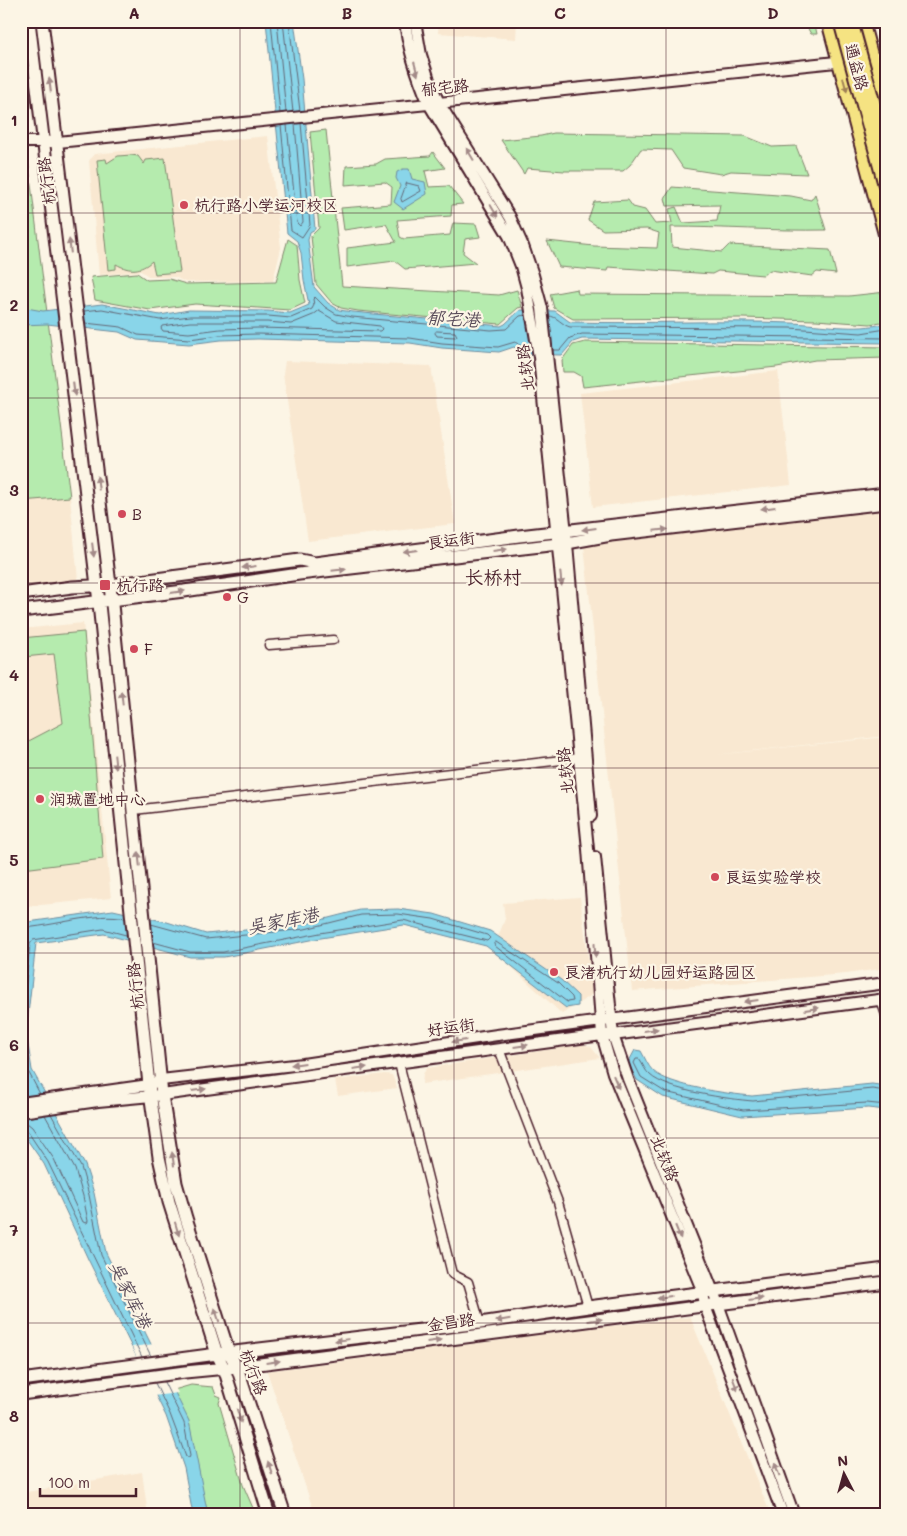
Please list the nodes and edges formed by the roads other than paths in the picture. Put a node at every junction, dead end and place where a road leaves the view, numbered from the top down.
1 (29, 21) edge
2 (42, 21) edge
3 (405, 21) edge
4 (415, 21) edge
5 (828, 21) edge
6 (840, 21) edge
7 (851, 21) edge
8 (862, 21) edge
9 (886, 57) edge
10 (872, 59) junction
11 (839, 62) junction
12 (434, 103) junction
13 (886, 110) edge
14 (21, 142) edge
15 (58, 142) junction
16 (44, 143) junction
17 (886, 148) edge
18 (886, 189) edge
19 (886, 238) edge
20 (886, 494) edge
21 (886, 503) edge
22 (562, 537) junction
23 (110, 585) junction
24 (97, 586) junction
25 (21, 594) edge
26 (112, 601) junction
27 (99, 602) junction
28 (21, 612) edge
29 (333, 640) dead end
30 (269, 645) dead end
31 (579, 758) junction
32 (134, 810) junction
33 (886, 982) edge
34 (883, 999) edge
35 (886, 1015) edge
36 (606, 1021) junction
37 (602, 1035) junction
38 (613, 1035) junction
39 (499, 1049) junction
40 (399, 1063) junction
41 (161, 1080) junction
42 (150, 1090) junction
43 (162, 1095) junction
44 (25, 1107) edge
45 (886, 1269) edge
46 (886, 1282) edge
47 (707, 1292) junction
48 (718, 1304) junction
49 (706, 1306) junction
50 (588, 1307) junction
51 (480, 1323) junction
52 (229, 1353) junction
53 (217, 1354) junction
54 (237, 1367) junction
55 (224, 1368) junction
56 (21, 1380) edge
57 (21, 1394) edge
58 (269, 1515) edge
59 (285, 1515) edge
60 (784, 1515) edge
61 (794, 1515) edge

1 - 16 main road, 杭行路
15 -> 2 main road, 杭行路
3 -> 12 street, 北软路
4 - 12 street, 北软路
5 - 11 main road, 通益路
6 - 18 main road, bridge
7 - 17 main road, bridge
8 - 10 main road, 通益路
9 - 10 street, 郁宅路
10 - 11 street, 郁宅路
10 - 13 main road, 通益路
11 - 12 street, 郁宅路
11 -> 19 main road, 通益路
12 - 15 street, 郁宅路
12 - 22 street, 北软路
14 - 16 street, 郁宅路
15 - 16 street, 郁宅路
23 -> 15 main road, 杭行路
16 -> 24 main road, 杭行路
20 -> 22 main road, 良运街
22 -> 21 main road, 良运街
22 -> 23 main road, 良运街
26 -> 22 main road, 良运街
22 -> 31 street, 北软路
22 - 36 street, 北软路
23 - 24 main road, 良运街
23 - 26 main road, 杭行路
24 - 25 main road, 良运街
24 - 27 main road, 杭行路
26 - 27 main road, 良运街
32 -> 26 main road, 杭行路
27 - 28 main road, 良运街
27 -> 42 main road, 杭行路
29 - 30 street
31 - 32 street
31 -> 36 street, 北软路
41 -> 32 main road, 杭行路
33 -> 36 street, 好运街
34 - 35 street
38 -> 34 street, 好运街
36 - 37 street, 北软路
36 - 38 street, 北软路
36 -> 41 street, 好运街
37 - 38 street, 好运街
39 -> 37 street, 好运街
37 -> 47 street, 北软路
38 - 47 street, 北软路
39 - 40 street, 好运街
39 - 50 street
43 -> 40 street, 好运街
40 - 51 street
41 - 42 street, 好运街
41 - 43 main road, 杭行路
42 - 43 street, 好运街
42 - 44 street, 好运街
42 -> 53 main road, 杭行路
52 -> 43 main road, 杭行路
45 - 47 main road, 金昌路
48 -> 46 main road, 金昌路
47 - 48 street, 北软路
47 - 49 street, 北软路
47 -> 50 main road, 金昌路
48 - 49 main road, 金昌路
61 -> 48 street, 北软路
54 -> 49 main road, 金昌路
49 -> 60 street, 北软路
50 -> 51 main road, 金昌路
51 -> 52 main road, 金昌路
52 - 53 main road, 金昌路
52 - 54 main road, 杭行路
53 - 55 main road, 杭行路
53 - 56 main road, 金昌路
54 - 55 main road, 金昌路
59 -> 54 main road, 杭行路
55 - 57 main road, 金昌路
55 -> 58 main road, 杭行路

